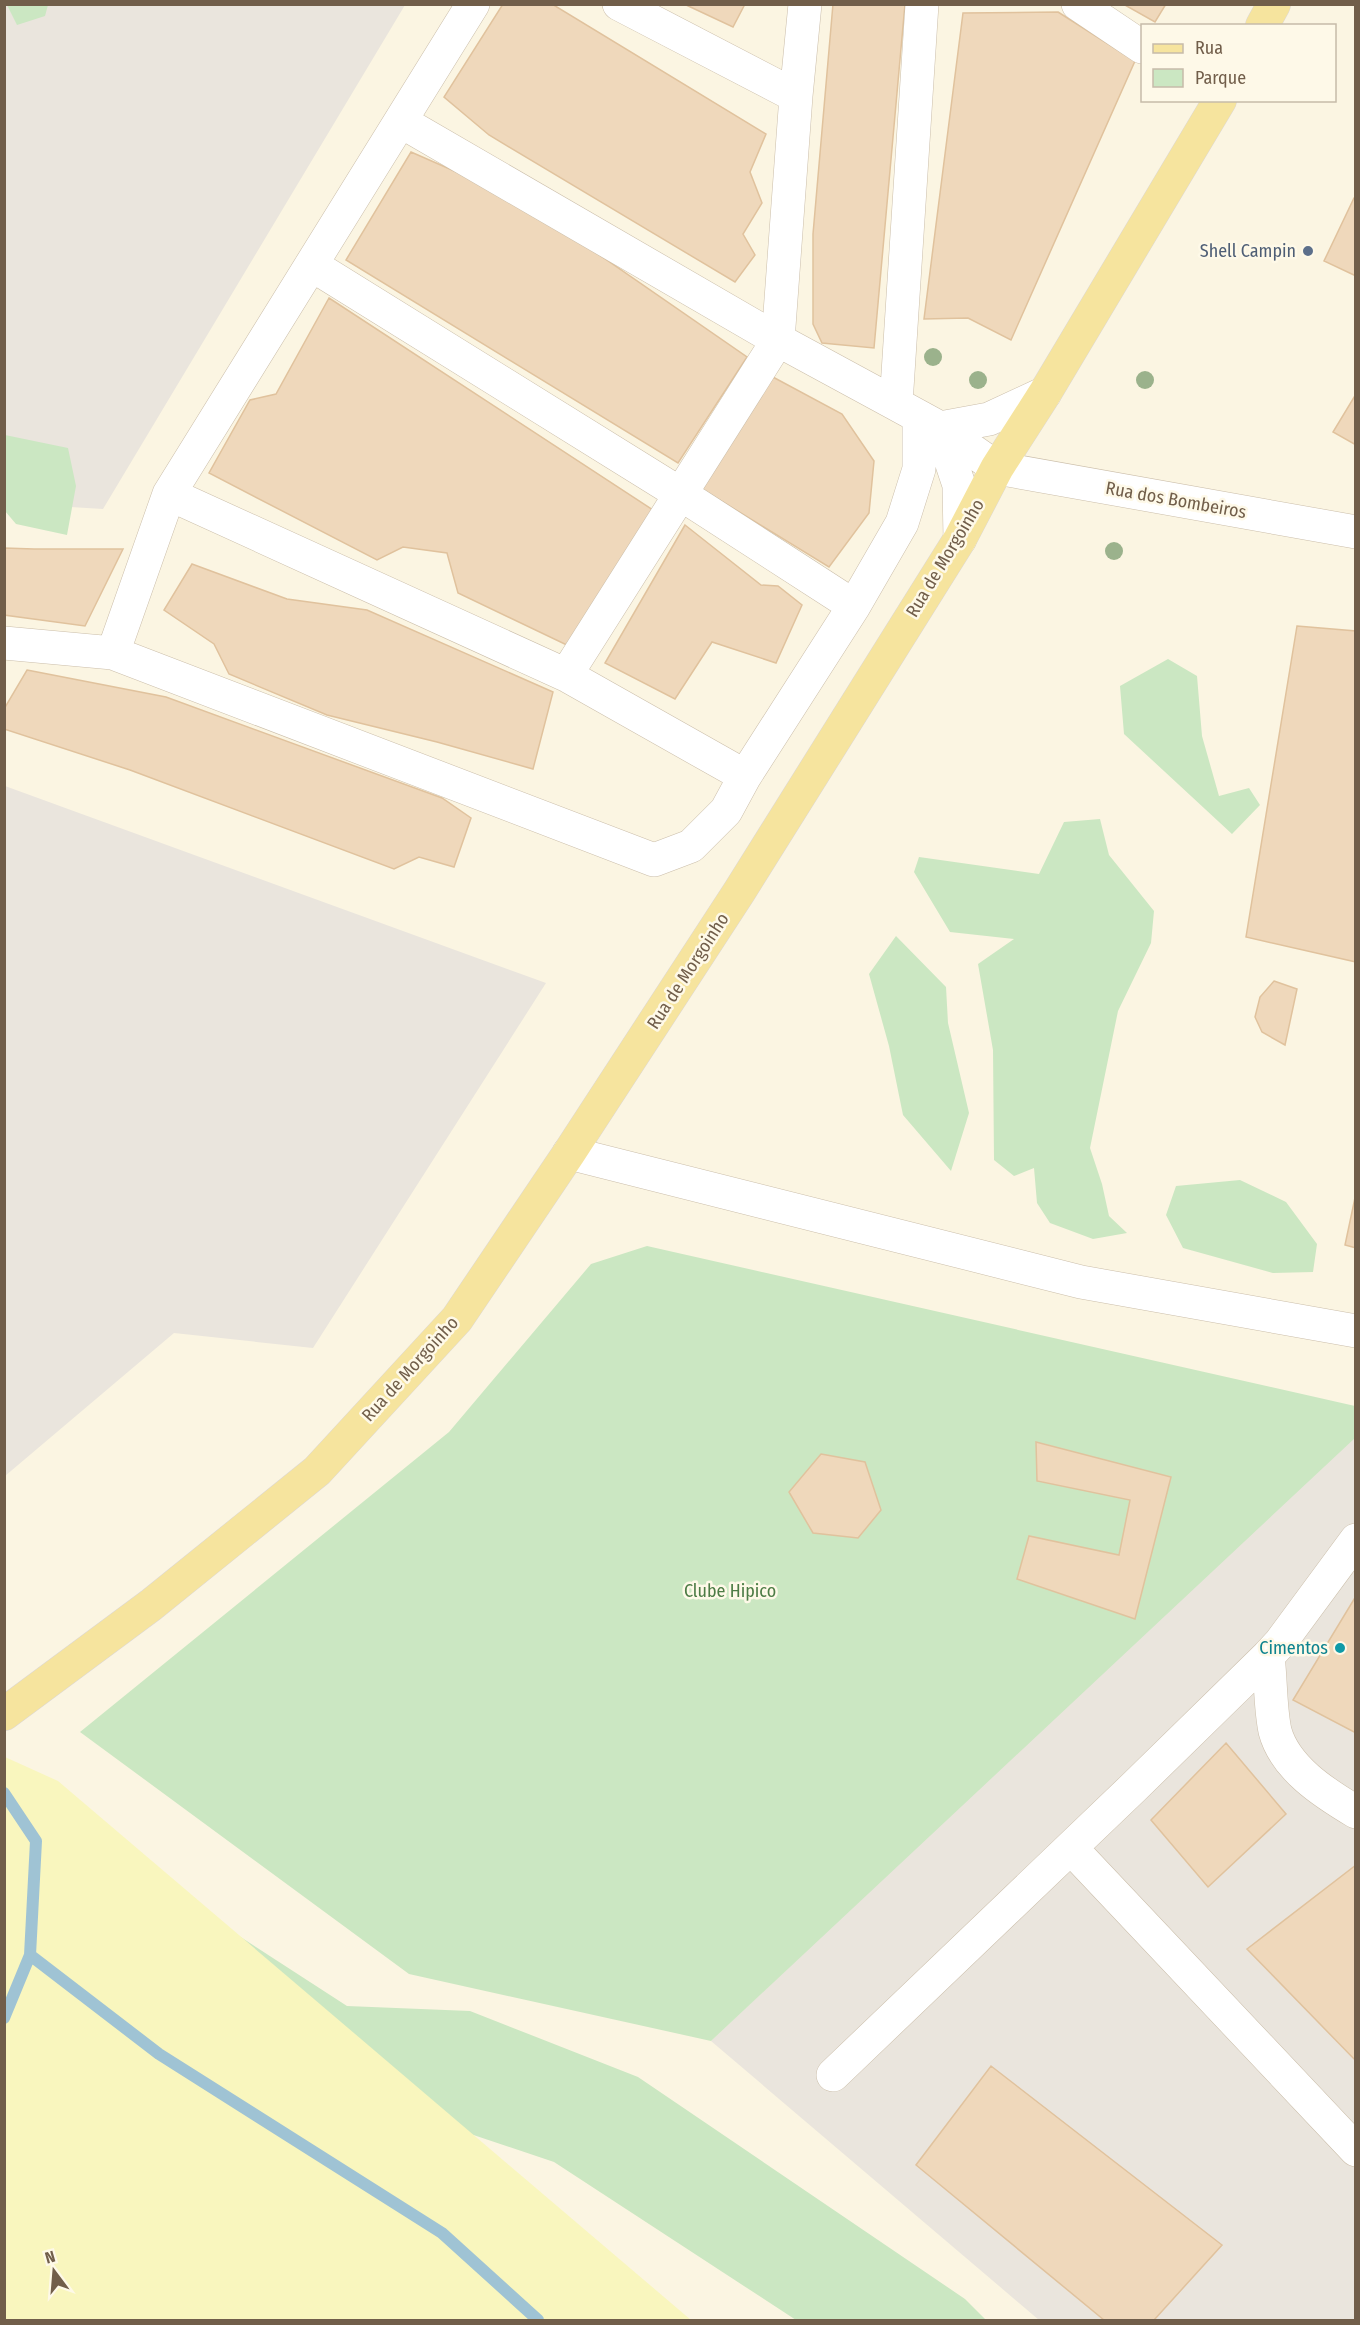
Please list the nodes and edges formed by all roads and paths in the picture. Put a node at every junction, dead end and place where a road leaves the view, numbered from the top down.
1 (473, 4) edge
2 (619, 4) edge
3 (805, 4) edge
4 (922, 4) edge
5 (1078, 4) edge
6 (1274, 4) edge
7 (1263, 24) edge
8 (1141, 46) edge
9 (796, 96) junction
10 (1219, 102) edge
11 (402, 122) junction
12 (312, 265) junction
13 (778, 340) junction
14 (1045, 393) junction
15 (918, 416) junction
16 (997, 468) junction
17 (679, 493) junction
18 (169, 494) junction
19 (1356, 532) edge
20 (960, 539) junction
21 (854, 606) junction
22 (4, 643) edge
23 (113, 652) junction
24 (566, 675) junction
25 (745, 776) junction
26 (569, 1153) junction
27 (1356, 1331) edge
28 (1356, 1540) edge
29 (1268, 1656) junction
30 (4, 1714) edge
31 (1356, 1812) edge
32 (1071, 1848) junction
33 (833, 2075) dead end
34 (1356, 2150) edge

1 - 11 street
2 - 9 street
3 - 9 street
4 - 15 street
5 - 8 street
6 - 7 main road
9 - 13 street
10 - 14 main road, Rua de Morgoinho
11 - 12 street
11 - 13 street
12 - 17 street
12 - 18 street
13 - 15 street
13 - 17 street
14 - 15 street
14 - 16 main road, Rua de Morgoinho
15 - 16 street
15 - 20 street
15 - 21 street
16 - 19 street, Rua dos Bombeiros
16 - 20 main road, Rua de Morgoinho
17 - 21 street
17 - 24 street
18 - 23 street
18 - 24 street
20 - 26 main road, Rua de Morgoinho
21 - 25 street
22 - 23 street
23 - 25 street
24 - 25 street
26 - 27 street
26 - 30 main road, Rua de Morgoinho
28 - 29 street
29 - 31 street
29 - 32 street
32 - 33 street
32 - 34 street

